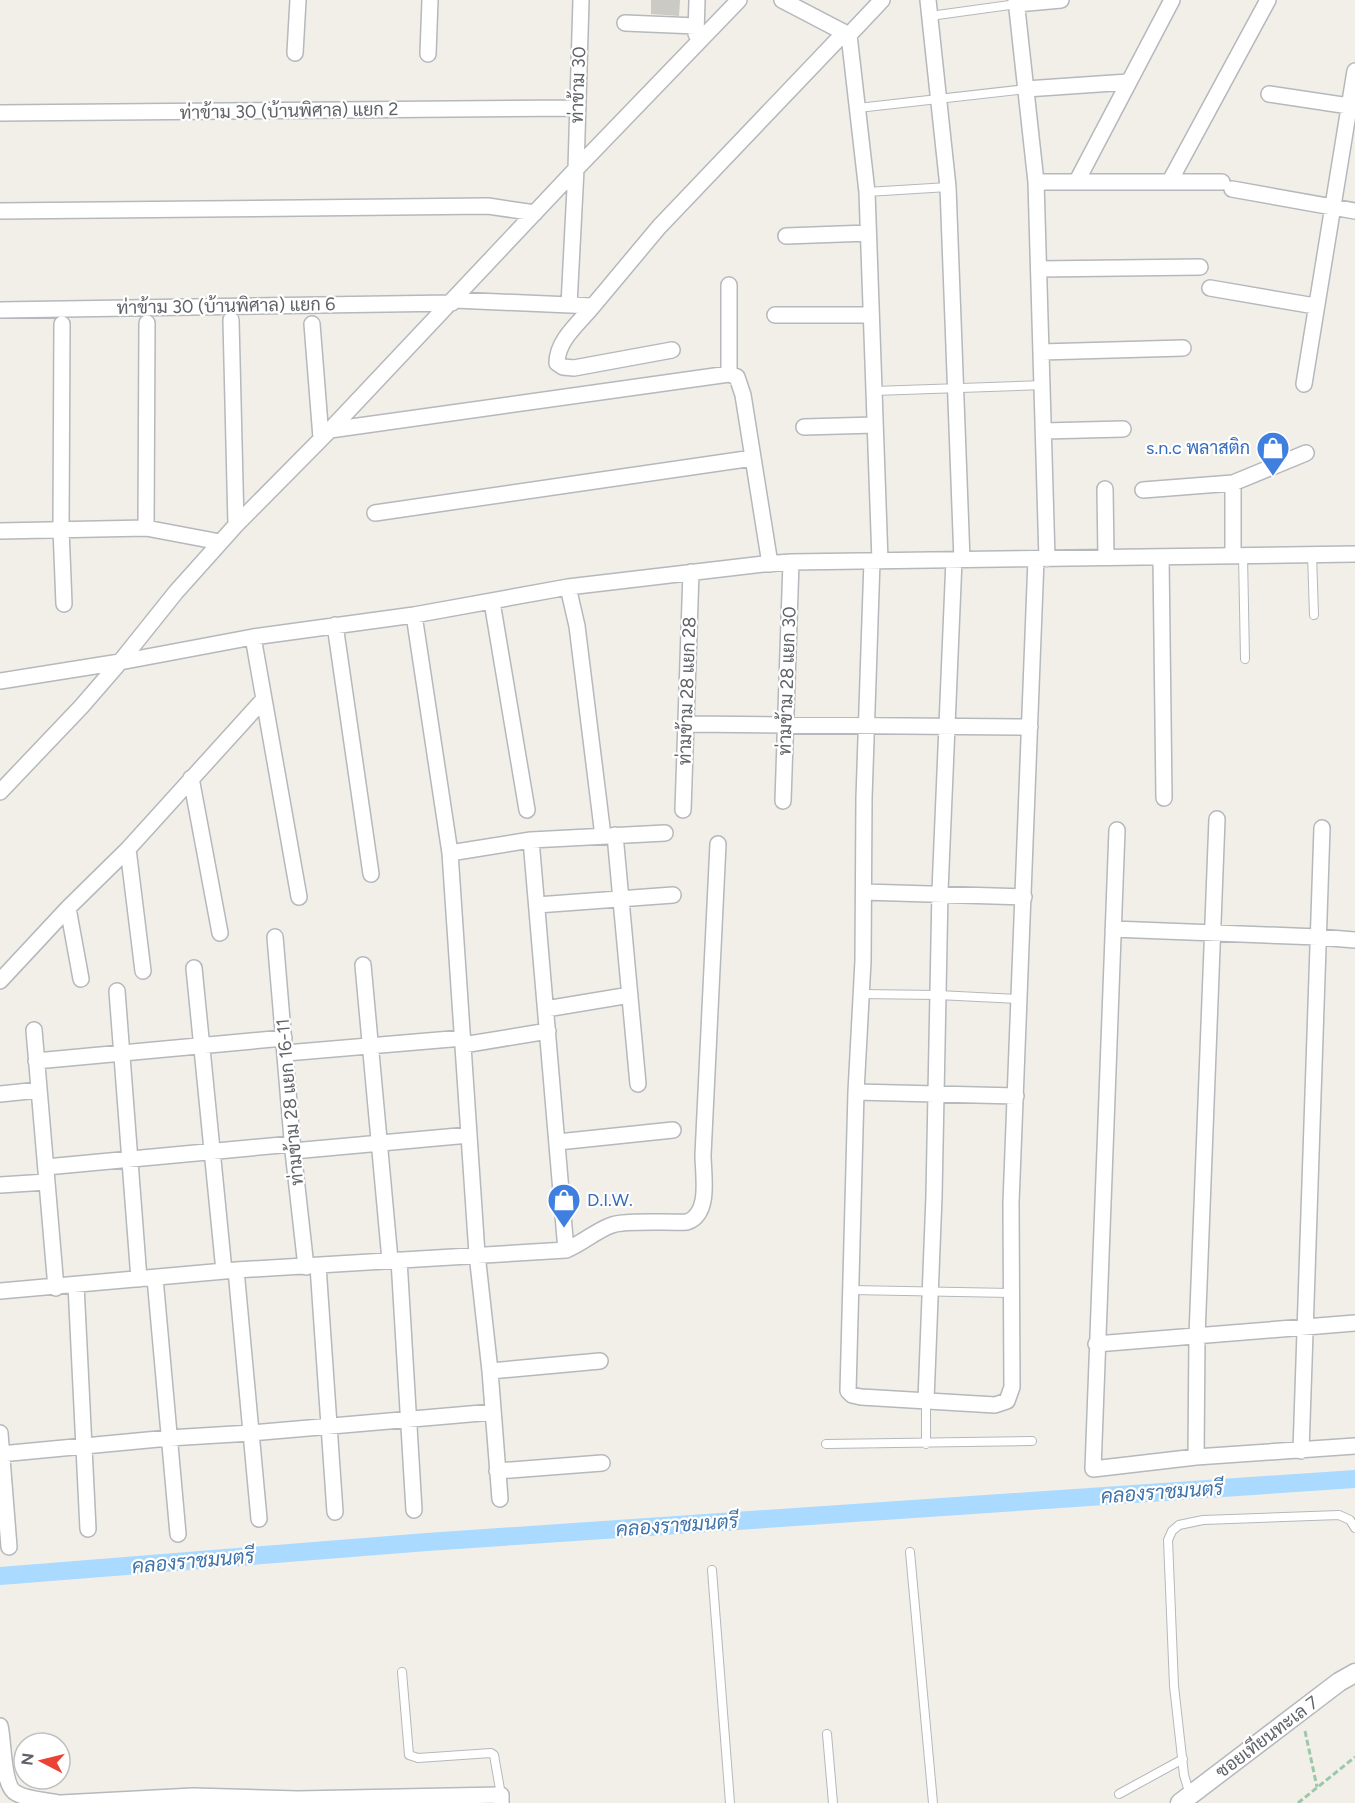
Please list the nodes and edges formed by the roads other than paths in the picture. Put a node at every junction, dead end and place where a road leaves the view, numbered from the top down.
1 (298, 0) edge
2 (430, 0) edge
3 (580, 0) edge
4 (697, 0) edge
5 (739, 0) edge
6 (782, 0) edge
7 (882, 0) edge
8 (1061, 0) edge
9 (1172, 0) edge
10 (1268, 0) edge
11 (1016, 2) edge
12 (929, 8) edge
13 (625, 23) dead end
14 (696, 26) junction
15 (847, 34) junction
16 (695, 46) junction
17 (295, 53) dead end
18 (428, 54) dead end
19 (1355, 71) edge
20 (1128, 82) junction
21 (1026, 90) junction
22 (1269, 94) dead end
23 (939, 98) junction
24 (1349, 106) junction
25 (577, 108) junction
26 (858, 108) junction
27 (0, 114) edge
28 (576, 169) junction
29 (1077, 181) junction
30 (1170, 181) junction
31 (1036, 182) junction
32 (948, 187) junction
33 (867, 192) junction
34 (1333, 207) junction
35 (0, 211) edge
36 (1355, 211) edge
37 (535, 213) junction
38 (868, 233) junction
39 (786, 236) dead end
40 (1200, 267) dead end
41 (1039, 269) junction
42 (729, 285) dead end
43 (1210, 288) dead end
44 (453, 301) junction
45 (568, 305) junction
46 (593, 306) junction
47 (1315, 306) junction
48 (0, 309) edge
49 (775, 315) dead end
50 (871, 315) junction
51 (231, 320) dead end
52 (147, 323) dead end
53 (62, 324) dead end
54 (312, 324) dead end
55 (1182, 348) dead end
56 (672, 350) dead end
57 (1041, 352) junction
58 (729, 374) junction
59 (1304, 384) dead end
60 (1042, 385) junction
61 (957, 388) junction
62 (874, 391) junction
63 (875, 425) junction
64 (804, 427) dead end
65 (1123, 429) dead end
66 (1044, 431) junction
67 (326, 434) junction
68 (1306, 453) dead end
69 (753, 458) junction
70 (1233, 483) junction
71 (1105, 489) dead end
72 (1143, 490) dead end
73 (375, 513) dead end
74 (236, 525) junction
75 (146, 528) junction
76 (62, 529) junction
77 (0, 531) edge
78 (220, 542) junction
79 (1312, 554) junction
80 (1355, 554) edge
81 (1238, 555) junction
82 (1161, 556) junction
83 (1106, 557) junction
84 (1042, 559) junction
85 (958, 560) junction
86 (876, 561) junction
87 (791, 562) junction
88 (770, 564) junction
89 (691, 572) junction
90 (568, 587) junction
91 (492, 602) junction
92 (64, 604) dead end
93 (414, 615) junction
94 (1314, 615) dead end
95 (335, 625) junction
96 (253, 637) junction
97 (1245, 659) dead end
98 (120, 662) junction
99 (0, 681) edge
100 (263, 700) junction
101 (687, 724) junction
102 (786, 725) junction
103 (866, 725) junction
104 (948, 725) junction
105 (1030, 727) junction
106 (191, 778) junction
107 (0, 792) edge
108 (1164, 798) dead end
109 (783, 801) dead end
110 (527, 810) dead end
111 (683, 810) dead end
112 (1217, 819) dead end
113 (1322, 828) dead end
114 (1116, 830) dead end
115 (665, 833) dead end
116 (609, 836) junction
117 (531, 840) junction
118 (718, 844) dead end
119 (128, 849) junction
120 (450, 853) junction
121 (371, 874) dead end
122 (864, 892) junction
123 (940, 894) junction
124 (673, 895) dead end
125 (299, 897) dead end
126 (1024, 897) junction
127 (621, 899) junction
128 (537, 905) junction
129 (68, 908) junction
130 (1113, 929) junction
131 (220, 933) dead end
132 (1213, 933) junction
133 (275, 937) dead end
134 (1318, 937) junction
135 (1355, 940) edge
136 (363, 965) dead end
137 (194, 968) dead end
138 (143, 971) dead end
139 (81, 979) dead end
140 (0, 981) edge
141 (117, 991) dead end
142 (861, 994) junction
143 (630, 995) junction
144 (938, 995) junction
145 (1020, 999) junction
146 (546, 1009) junction
147 (34, 1030) dead end
148 (548, 1031) junction
149 (285, 1038) junction
150 (463, 1041) junction
151 (202, 1046) junction
152 (370, 1046) junction
153 (286, 1053) junction
154 (121, 1054) junction
155 (36, 1061) junction
156 (638, 1084) dead end
157 (39, 1090) junction
158 (856, 1092) junction
159 (0, 1094) edge
160 (936, 1094) junction
161 (1016, 1096) junction
162 (673, 1130) dead end
163 (469, 1135) junction
164 (558, 1142) junction
165 (379, 1144) junction
166 (293, 1148) junction
167 (212, 1150) junction
168 (130, 1159) junction
169 (46, 1175) junction
170 (0, 1185) edge
171 (566, 1250) junction
172 (477, 1254) junction
173 (395, 1260) junction
174 (312, 1267) junction
175 (230, 1271) junction
176 (155, 1278) junction
177 (139, 1279) junction
178 (76, 1285) junction
179 (56, 1288) junction
180 (851, 1290) junction
181 (930, 1291) junction
182 (0, 1292) edge
183 (1011, 1293) junction
184 (1355, 1323) edge
185 (1304, 1326) junction
186 (1197, 1336) junction
187 (1096, 1344) junction
188 (600, 1361) dead end
189 (490, 1371) junction
190 (926, 1400) junction
191 (493, 1413) junction
192 (409, 1420) junction
193 (329, 1425) junction
194 (0, 1433) edge
195 (251, 1434) junction
196 (169, 1438) junction
197 (1032, 1441) dead end
198 (826, 1444) dead end
199 (926, 1444) junction
200 (1355, 1446) edge
201 (84, 1447) junction
202 (1301, 1451) junction
203 (1, 1454) edge
204 (1196, 1457) junction
205 (602, 1463) dead end
206 (497, 1471) junction
207 (500, 1499) dead end
208 (414, 1510) dead end
209 (335, 1512) dead end
210 (259, 1519) dead end
211 (1355, 1528) edge
212 (88, 1529) dead end
213 (178, 1534) dead end
214 (9, 1547) dead end
215 (910, 1552) dead end
216 (712, 1570) dead end
217 (402, 1672) dead end
218 (1355, 1673) edge
219 (0, 1726) edge
220 (827, 1734) dead end
221 (1183, 1759) junction
222 (1119, 1794) dead end
223 (501, 1799) edge
224 (1185, 1799) edge
225 (60, 1803) edge
226 (730, 1803) edge
227 (833, 1803) edge
228 (933, 1803) edge

1 - 17 street
2 - 18 street
3 - 25 street, ท่าข้าม 30
4 - 14 street
5 - 16 street
6 - 15 street
7 - 15 street
8 - 11 street
9 - 20 street
10 - 30 street
11 - 12 lane
11 - 21 street
12 - 23 street
13 - 14 street
14 - 16 street
15 - 26 street
15 - 46 street
16 - 28 street
19 - 24 street
20 - 21 street
20 - 29 street
21 - 23 lane
21 - 31 street
22 - 24 street
23 - 26 lane
23 - 32 street
24 - 34 street
25 - 27 street, ท่าข้าม 30 (บ้านพิศาล) แยก 2
25 - 28 street, ท่าข้าม 30
26 - 33 street
28 - 37 street
28 - 45 street, ท่าข้าม 30
29 - 30 street
29 - 31 street
30 - 34 street
31 - 41 street
32 - 33 lane
32 - 61 street
33 - 38 street
34 - 36 street
34 - 47 street
35 - 37 street
37 - 44 street
38 - 39 street
38 - 50 street
40 - 41 street
41 - 57 street
42 - 58 street
43 - 47 street
44 - 45 street, ท่าข้าม 30 (บ้านพิศาล) แยก 6
44 - 48 street, ท่าข้าม 30 (บ้านพิศาล) แยก 6
44 - 67 street
45 - 46 street, ท่าข้าม 30 (บ้านพิศาล) แยก 6
46 - 56 street
47 - 59 street
49 - 50 street
50 - 62 street
51 - 74 street
52 - 75 street
53 - 76 street
54 - 67 street
55 - 57 street
57 - 60 street
58 - 67 street
58 - 69 street
60 - 61 lane
60 - 66 street
61 - 62 lane
61 - 85 street
62 - 63 street
63 - 64 street
63 - 86 street
65 - 66 street
66 - 84 street
67 - 74 street
68 - 70 street
69 - 73 street
69 - 88 street
70 - 72 street
70 - 81 street
71 - 83 street
74 - 78 street
75 - 76 street
75 - 78 street
76 - 77 street
76 - 92 street
78 - 98 street
79 - 80 street
79 - 81 street
79 - 94 lane
81 - 82 street
81 - 97 lane
82 - 83 street
82 - 108 street
83 - 84 street
84 - 85 street
84 - 105 street
85 - 86 street
85 - 104 street
86 - 87 street
86 - 103 street
87 - 88 street
87 - 102 street, ท่ามข้าม 28 แยก 30
88 - 89 street
89 - 90 street
89 - 101 street, ท่ามข้าม 28 แยก 28
90 - 91 street
90 - 116 street
91 - 93 street
91 - 110 street
93 - 95 street
93 - 120 street
95 - 96 street
95 - 121 street
96 - 98 street
96 - 100 street
98 - 99 street
98 - 107 street
100 - 106 street
100 - 125 street
101 - 102 street
101 - 111 street, ท่ามข้าม 28 แยก 28
102 - 103 street
102 - 109 street, ท่ามข้าม 28 แยก 30
103 - 104 street
103 - 122 street
104 - 105 street
104 - 123 street
105 - 126 street
106 - 119 street
106 - 131 street
112 - 132 street
113 - 134 street
114 - 130 street
115 - 116 street
116 - 117 street
116 - 127 street
117 - 120 street
117 - 128 street
118 - 171 street
119 - 129 street
119 - 138 street
120 - 150 street
122 - 123 street
122 - 142 street
123 - 126 street
123 - 144 street
124 - 127 street
126 - 145 street
127 - 128 street
127 - 143 street
128 - 146 street
129 - 139 street
129 - 140 street
130 - 132 street
130 - 187 street
132 - 134 street
132 - 186 street
133 - 149 street, ท่ามข้าม 28 แยก 16-11
134 - 135 street
134 - 185 street
136 - 152 street
137 - 151 street
141 - 154 street
142 - 144 lane
142 - 158 street
143 - 146 street
143 - 156 street
144 - 145 lane
144 - 160 street
145 - 161 street
146 - 148 street
147 - 155 street
148 - 150 street
148 - 164 street
149 - 151 street
149 - 153 street, ท่ามข้าม 28 แยก 16-11
150 - 152 street
150 - 163 street
151 - 154 street
151 - 167 street
152 - 153 street
152 - 165 street
153 - 166 street, ท่ามข้าม 28 แยก 16-11
154 - 155 street
154 - 168 street
155 - 157 street
157 - 159 street
157 - 169 street
158 - 160 street
158 - 180 street
160 - 161 street
160 - 181 street
161 - 183 street
162 - 164 street
163 - 165 street
163 - 172 street
164 - 171 street
165 - 166 street
165 - 173 street
166 - 167 street
166 - 174 street, ท่ามข้าม 28 แยก 16-11
167 - 168 street
167 - 175 street
168 - 169 street
168 - 177 street
169 - 170 street
169 - 179 street
171 - 172 street
172 - 173 street
172 - 189 street
173 - 174 street
173 - 192 street
174 - 175 street
174 - 193 street, ท่ามข้าม 28 แยก 16-11
175 - 176 street
175 - 195 street
176 - 177 street
176 - 196 street
177 - 178 street
178 - 179 street
178 - 201 street
179 - 182 street
180 - 181 lane
180 - 190 street
181 - 183 lane
181 - 190 street
183 - 190 street
184 - 185 street
185 - 186 street
185 - 202 street
186 - 187 street
186 - 204 street
187 - 204 street
188 - 189 street
189 - 191 street
190 - 199 lane
191 - 192 street
191 - 206 street
192 - 193 street
192 - 208 street
193 - 195 street
193 - 209 street, ท่ามข้าม 28 แยก 16-11
194 - 203 street
195 - 196 street
195 - 210 street
196 - 201 street
196 - 213 street
197 - 199 lane
198 - 199 lane
200 - 202 street
201 - 203 street
201 - 212 street
202 - 204 street
203 - 214 street
205 - 206 street
206 - 207 street
211 - 221 lane
215 - 228 lane
216 - 226 lane
217 - 223 lane
218 - 224 street, ซอยเทียนทะเล 7
219 - 225 street
220 - 227 lane
221 - 222 lane
221 - 224 lane
223 - 225 street

